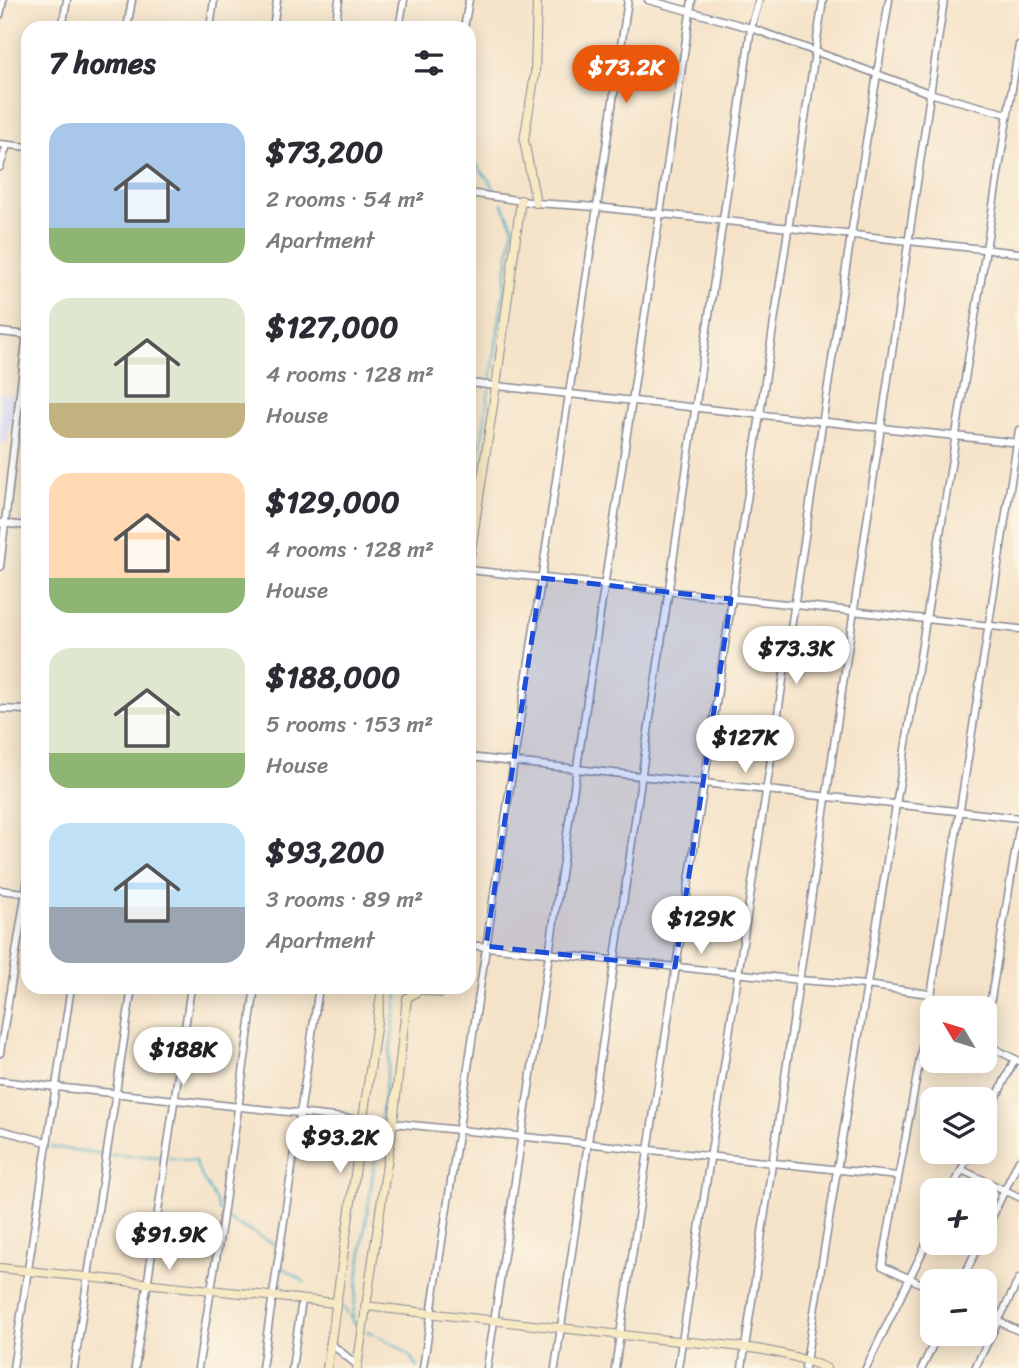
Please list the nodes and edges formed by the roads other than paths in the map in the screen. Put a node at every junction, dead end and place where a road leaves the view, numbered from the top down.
1 (3, 0) edge
2 (67, 0) edge
3 (132, 0) edge
4 (214, 0) edge
5 (277, 0) edge
6 (339, 0) edge
7 (404, 0) edge
8 (469, 0) edge
9 (537, 0) edge
10 (628, 0) edge
11 (648, 0) edge
12 (692, 0) edge
13 (758, 0) edge
14 (823, 0) edge
15 (889, 0) edge
16 (944, 0) edge
17 (691, 10) junction
18 (0, 15) edge
19 (63, 21) edge
20 (128, 21) edge
21 (211, 21) edge
22 (273, 21) edge
23 (336, 21) edge
24 (400, 21) edge
25 (465, 21) edge
26 (751, 28) junction
27 (1019, 45) edge
28 (813, 52) junction
29 (879, 75) junction
30 (929, 93) junction
31 (1007, 114) junction
32 (4, 144) edge
33 (0, 167) edge
34 (476, 194) edge
35 (521, 200) junction
36 (536, 202) junction
37 (597, 207) junction
38 (660, 214) junction
39 (723, 221) junction
40 (787, 228) junction
41 (851, 234) junction
42 (909, 241) junction
43 (985, 249) junction
44 (1019, 253) edge
45 (0, 332) edge
46 (21, 334) edge
47 (21, 382) edge
48 (476, 384) edge
49 (496, 386) junction
50 (569, 394) junction
51 (632, 401) junction
52 (697, 408) junction
53 (759, 414) junction
54 (822, 421) junction
55 (880, 427) junction
56 (1019, 430) edge
57 (956, 436) junction
58 (1018, 442) edge
59 (476, 517) edge
60 (3, 523) edge
61 (21, 525) edge
62 (0, 567) edge
63 (476, 571) edge
64 (541, 578) junction
65 (604, 585) junction
66 (670, 592) junction
67 (731, 599) junction
68 (794, 605) junction
69 (854, 612) junction
70 (926, 620) junction
71 (987, 626) junction
72 (1019, 629) edge
73 (0, 709) edge
74 (21, 710) edge
75 (476, 758) edge
76 (514, 762) junction
77 (577, 770) junction
78 (642, 777) junction
79 (703, 784) junction
80 (766, 791) junction
81 (827, 798) junction
82 (895, 805) junction
83 (958, 811) junction
84 (1019, 818) edge
85 (1019, 829) edge
86 (0, 890) edge
87 (21, 895) edge
88 (21, 926) edge
89 (476, 945) edge
90 (486, 946) junction
91 (549, 953) junction
92 (615, 961) junction
93 (676, 967) junction
94 (738, 974) junction
95 (800, 980) junction
96 (866, 985) junction
97 (70, 994) edge
98 (131, 994) edge
99 (190, 994) edge
100 (254, 994) edge
101 (318, 994) edge
102 (381, 994) edge
103 (413, 994) edge
104 (929, 994) joint
105 (991, 996) edge
106 (998, 1050) edge
107 (0, 1053) edge
108 (1017, 1060) edge
109 (920, 1066) edge
110 (0, 1081) edge
111 (56, 1087) junction
112 (116, 1094) junction
113 (997, 1098) edge
114 (174, 1100) junction
115 (237, 1107) junction
116 (300, 1114) junction
117 (362, 1120) junction
118 (393, 1123) junction
119 (0, 1130) edge
120 (459, 1130) junction
121 (521, 1137) junction
122 (47, 1142) junction
123 (588, 1144) junction
124 (648, 1151) junction
125 (710, 1157) junction
126 (1019, 1160) edge
127 (773, 1164) junction
128 (965, 1164) edge
129 (835, 1170) junction
130 (962, 1170) junction
131 (898, 1176) junction
132 (958, 1178) edge
133 (1005, 1191) junction
134 (1019, 1197) edge
135 (997, 1207) edge
136 (920, 1255) edge
137 (0, 1269) edge
138 (28, 1272) junction
139 (88, 1278) junction
140 (909, 1278) junction
141 (1019, 1279) edge
142 (920, 1283) edge
143 (147, 1284) junction
144 (210, 1290) junction
145 (273, 1297) junction
146 (302, 1300) junction
147 (336, 1303) junction
148 (365, 1306) junction
149 (431, 1314) junction
150 (494, 1321) junction
151 (998, 1321) junction
152 (560, 1328) junction
153 (1019, 1331) edge
154 (620, 1335) junction
155 (682, 1342) junction
156 (330, 1343) junction
157 (932, 1346) edge
158 (746, 1347) junction
159 (806, 1364) edge
160 (357, 1367) edge
161 (13, 1368) edge
162 (74, 1368) edge
163 (135, 1368) edge
164 (198, 1368) edge
165 (262, 1368) edge
166 (292, 1368) edge
167 (327, 1368) edge
168 (423, 1368) edge
169 (487, 1368) edge
170 (555, 1368) edge
171 (615, 1368) edge
172 (678, 1368) edge
173 (742, 1368) edge
174 (827, 1368) edge
175 (866, 1368) edge
176 (922, 1368) edge
177 (975, 1368) edge

1 - 18 street
2 - 19 street
3 - 20 street
4 - 21 street
5 - 22 street
6 - 23 street
7 - 24 street
8 - 25 street
9 - 36 street
10 - 37 street
11 - 17 street
12 - 17 street
13 - 26 street
14 - 28 street
15 - 29 street
16 - 30 street
17 - 26 street
17 - 38 street
26 - 28 street
26 - 39 street
27 - 31 street
28 - 29 street
28 - 40 street
29 - 30 street
29 - 41 street
30 - 31 street
30 - 42 street
31 - 43 street
32 - 33 street
34 - 35 street
35 - 36 street
35 - 49 street
36 - 37 street
37 - 38 street
37 - 50 street
38 - 39 street
38 - 51 street
39 - 40 street
39 - 52 street
40 - 41 street
40 - 53 street
41 - 42 street
41 - 54 street
42 - 43 street
42 - 55 street
43 - 44 street
43 - 57 street
45 - 46 street
47 - 60 street
48 - 49 street
49 - 50 street
49 - 59 street
50 - 51 street
50 - 64 street
51 - 52 street
51 - 65 street
52 - 53 street
52 - 66 street
53 - 54 street
53 - 67 street
54 - 55 street
54 - 68 street
55 - 57 street
55 - 69 street
56 - 58 street
57 - 58 street
57 - 70 street
58 - 71 street
60 - 61 street
60 - 62 street
63 - 64 street
64 - 65 street
64 - 76 street
65 - 66 street
65 - 77 street
66 - 67 street
66 - 78 street
67 - 68 street
67 - 79 street
68 - 69 street
68 - 80 street
69 - 70 street
69 - 81 street
70 - 71 street
70 - 82 street
71 - 72 street
71 - 83 street
73 - 74 street
75 - 76 street
76 - 77 street
76 - 90 street
77 - 78 street
77 - 91 street
78 - 79 street
78 - 92 street
79 - 80 street
79 - 93 street
80 - 81 street
80 - 94 street
81 - 82 street
81 - 95 street
82 - 83 street
82 - 96 street
83 - 84 street
83 - 104 street
85 - 105 street
86 - 87 street
88 - 107 street
89 - 90 street
90 - 91 street
90 - 120 street
91 - 92 street
91 - 121 street
92 - 93 street
92 - 123 street
93 - 94 street
93 - 124 street
94 - 95 street
94 - 125 street
95 - 96 street
95 - 127 street
96 - 104 street
96 - 129 street
97 - 111 street
98 - 112 street
99 - 114 street
100 - 115 street
101 - 116 street
102 - 117 street
103 - 118 street
106 - 108 street
108 - 113 street
109 - 131 street
110 - 111 street
111 - 112 street
111 - 122 street
112 - 114 street
112 - 139 street
114 - 115 street
114 - 143 street
115 - 116 street
115 - 144 street
116 - 117 street
116 - 145 street
117 - 147 street
118 - 120 street
118 - 148 street
119 - 122 street
120 - 121 street
120 - 149 street
121 - 123 street
121 - 150 street
122 - 138 street
123 - 124 street
123 - 152 street
124 - 125 street
124 - 154 street
125 - 127 street
125 - 155 street
126 - 133 street
127 - 129 street
127 - 158 street
128 - 130 street
129 - 131 street
129 - 159 street
130 - 132 street
130 - 133 street
131 - 140 street
133 - 134 street
133 - 135 street
136 - 140 street
137 - 138 street
138 - 139 street
138 - 161 street
139 - 143 street
139 - 162 street
140 - 142 street
140 - 175 street
141 - 151 street
143 - 144 street
143 - 163 street
144 - 145 street
144 - 164 street
145 - 146 street
145 - 165 street
146 - 147 street
146 - 166 street
147 - 156 street
148 - 149 street
148 - 160 street
149 - 150 street
149 - 168 street
150 - 152 street
150 - 169 street
151 - 153 street
151 - 177 street
152 - 154 street
152 - 170 street
154 - 155 street
154 - 171 street
155 - 158 street
155 - 172 street
156 - 160 street
156 - 167 street
157 - 176 street
158 - 159 street
158 - 173 street
159 - 174 street

